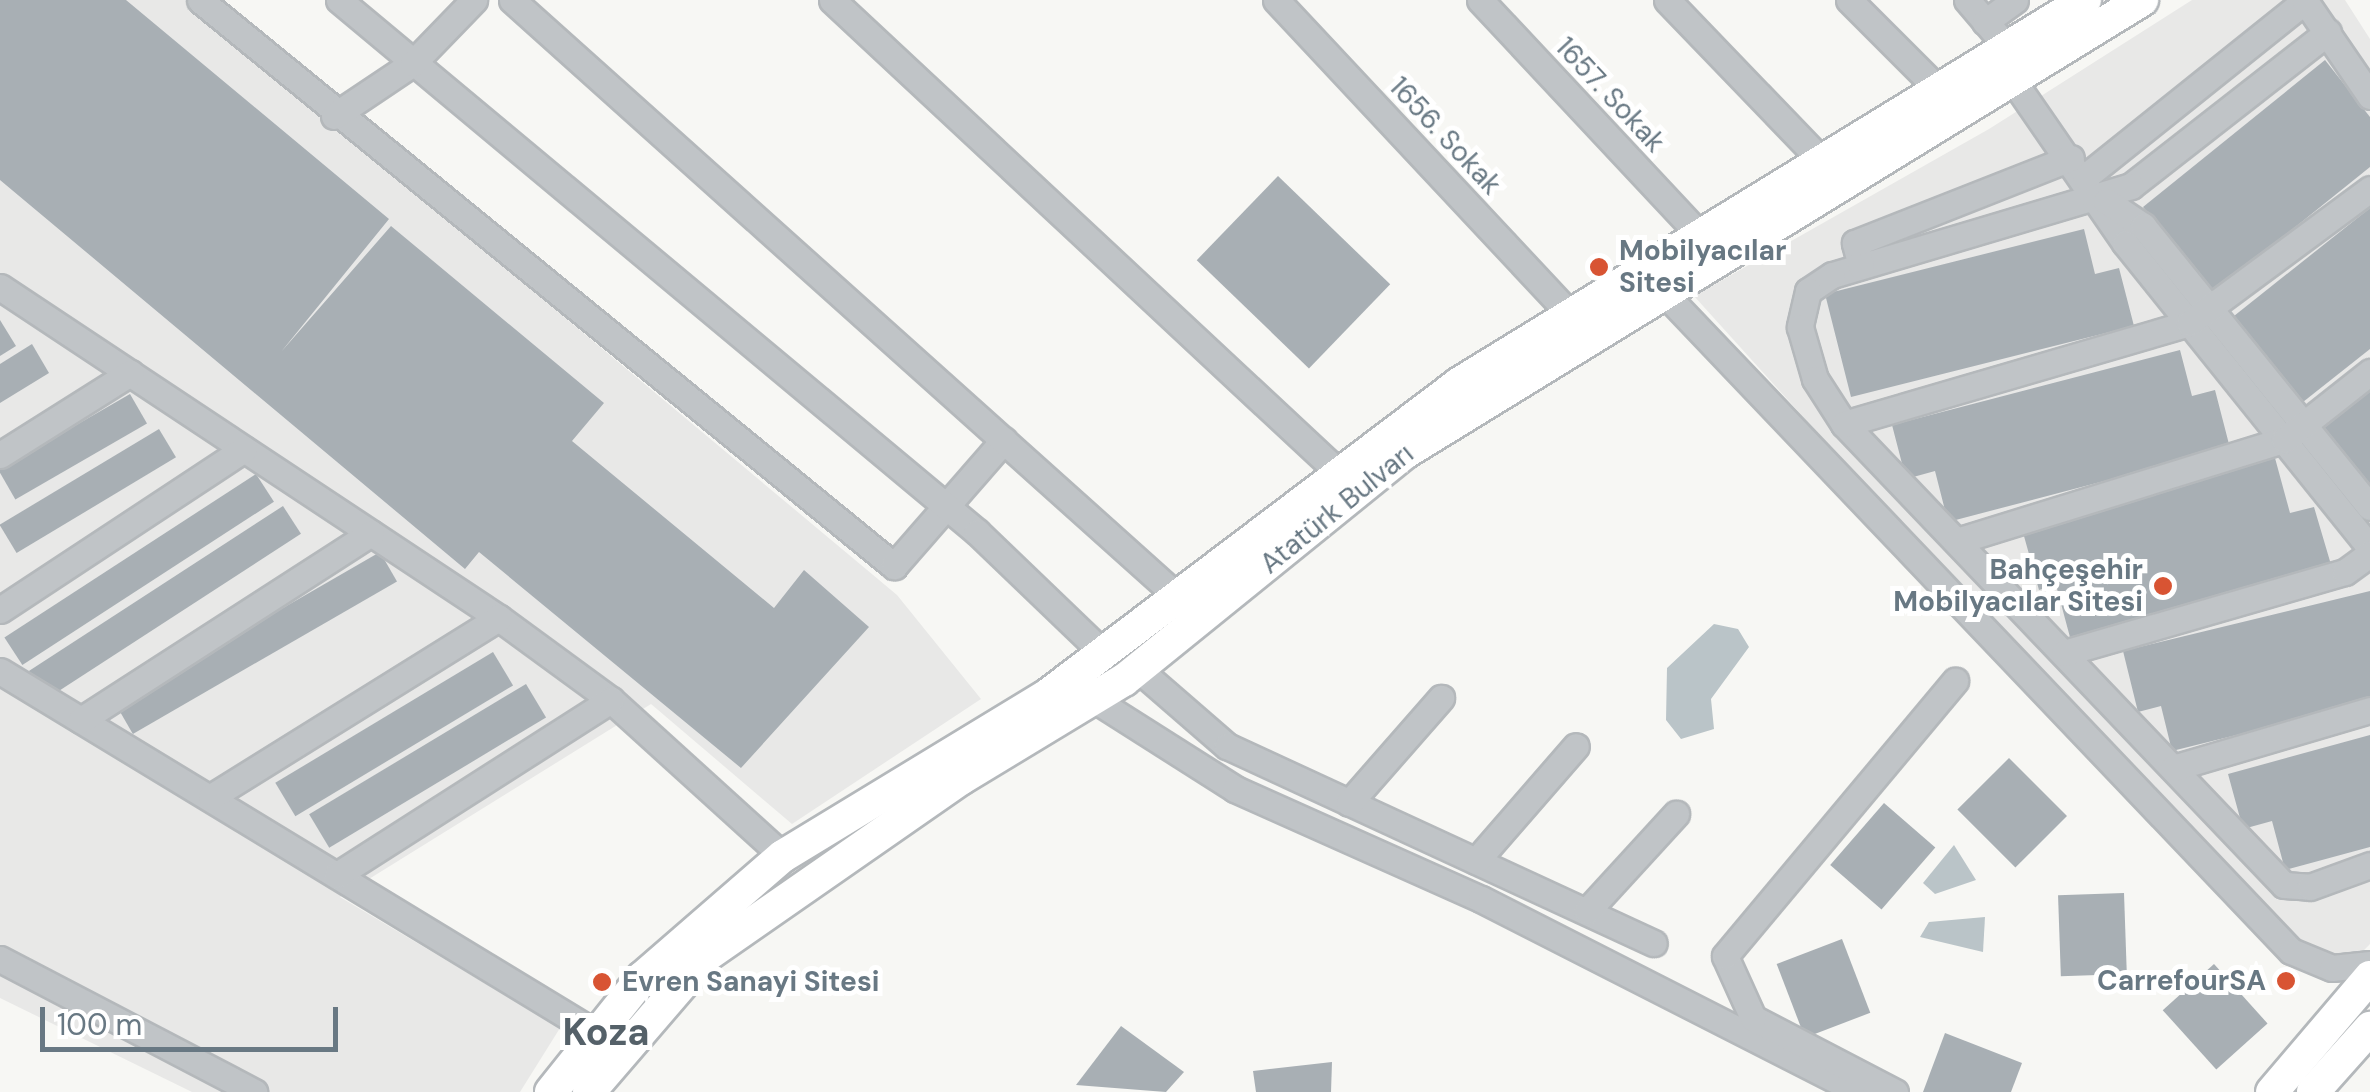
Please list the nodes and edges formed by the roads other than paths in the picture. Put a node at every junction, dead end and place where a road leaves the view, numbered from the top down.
1 (200, 0) edge
2 (339, 0) edge
3 (474, 0) edge
4 (512, 0) edge
5 (832, 0) edge
6 (1276, 0) edge
7 (1480, 0) edge
8 (1667, 0) edge
9 (1849, 0) edge
10 (1966, 0) edge
11 (2014, 0) edge
12 (2085, 0) edge
13 (2142, 0) edge
14 (1985, 22) junction
15 (2328, 32) junction
16 (413, 63) junction
17 (2010, 63) junction
18 (1938, 89) junction
19 (2370, 96) edge
20 (334, 116) junction
21 (1820, 159) junction
22 (2078, 168) junction
23 (2370, 188) edge
24 (2101, 198) junction
25 (1696, 231) junction
26 (1861, 266) junction
27 (0, 287) edge
28 (1663, 292) junction
29 (1569, 312) junction
30 (2201, 316) junction
31 (2370, 372) edge
32 (130, 374) junction
33 (1844, 424) junction
34 (2294, 433) junction
35 (1004, 440) junction
36 (244, 449) junction
37 (0, 455) edge
38 (1335, 469) junction
39 (2370, 506) edge
40 (944, 511) junction
41 (372, 534) junction
42 (1957, 541) junction
43 (2370, 551) edge
44 (1176, 596) junction
45 (0, 610) edge
46 (498, 618) junction
47 (2064, 652) junction
48 (1122, 667) junction
49 (0, 672) edge
50 (1955, 681) dead end
51 (1441, 698) dead end
52 (611, 700) junction
53 (1094, 700) junction
54 (2370, 710) edge
55 (81, 720) junction
56 (1576, 746) dead end
57 (2174, 768) junction
58 (211, 798) junction
59 (1349, 804) junction
60 (1676, 814) dead end
61 (783, 856) junction
62 (1476, 861) junction
63 (2370, 865) edge
64 (337, 874) junction
65 (803, 887) junction
66 (1587, 912) junction
67 (1654, 943) dead end
68 (0, 959) edge
69 (2370, 964) edge
70 (2370, 977) edge
71 (2370, 1028) edge
72 (594, 1032) junction
73 (254, 1092) edge
74 (550, 1092) edge
75 (589, 1092) edge
76 (1859, 1092) edge
77 (1895, 1092) edge
78 (2272, 1092) edge
79 (2312, 1092) edge

1 - 20 street
2 - 16 street
3 - 16 street
4 - 35 street
5 - 38 street
6 - 29 street, 1656. Sokak
7 - 25 street, 1657. Sokak
8 - 21 street
9 - 18 street
10 - 14 street
11 - 14 street
12 - 17 main road, Atatürk Bulvarı
13 - 17 main road, Atatürk Bulvarı
14 - 17 street
15 - 19 street
15 - 22 street
15 - 24 street
16 - 20 street
16 - 40 street
17 - 18 main road, Atatürk Bulvarı
17 - 22 street
17 - 28 main road, Atatürk Bulvarı
18 - 21 main road, Atatürk Bulvarı
20 - 40 street
21 - 25 main road, Atatürk Bulvarı
22 - 24 street
22 - 26 street
23 - 30 street
24 - 26 street
24 - 30 street
25 - 29 main road, Atatürk Bulvarı
26 - 33 street
27 - 32 street
28 - 48 main road, Atatürk Bulvarı
28 - 69 street
29 - 38 main road, Atatürk Bulvarı
30 - 33 street
30 - 34 street
31 - 34 street
32 - 36 street
32 - 37 street
33 - 42 street
34 - 39 street
34 - 42 street
34 - 43 street
35 - 40 street
35 - 44 street
36 - 41 street
36 - 45 street
38 - 44 main road, Atatürk Bulvarı
40 - 48 street
41 - 46 street
41 - 55 street
42 - 47 street
43 - 47 street
44 - 48 main road, Atatürk Bulvarı
46 - 52 street
46 - 58 street
47 - 57 street
48 - 53 main road, Atatürk Bulvarı
48 - 59 street
48 - 61 main road, Atatürk Bulvarı
49 - 55 street
50 - 77 street
51 - 59 street
52 - 61 street
52 - 64 street
53 - 65 main road, Atatürk Bulvarı
53 - 76 street
54 - 57 street
55 - 58 street
56 - 62 street
57 - 63 street
58 - 64 street
59 - 62 street
60 - 66 street
61 - 65 main road
61 - 72 main road, Atatürk Bulvarı
62 - 66 street
64 - 72 street
65 - 75 main road, Atatürk Bulvarı
66 - 67 street
68 - 73 street
70 - 78 main road
71 - 79 main road
72 - 74 main road, Atatürk Bulvarı

